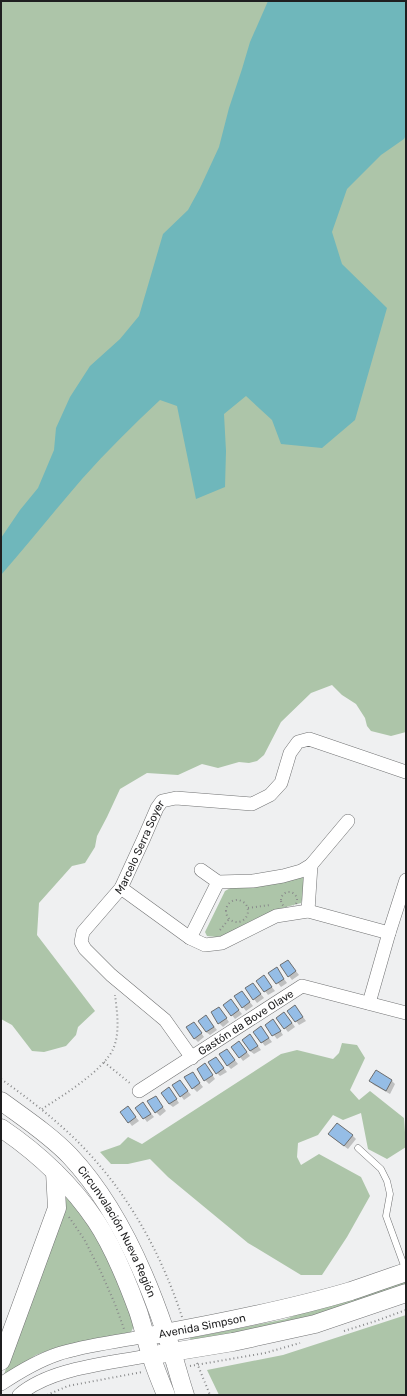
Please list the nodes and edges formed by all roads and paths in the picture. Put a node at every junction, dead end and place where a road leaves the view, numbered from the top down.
1 (406, 772) edge
2 (348, 821) dead end
3 (311, 865) junction
4 (201, 870) dead end
5 (406, 880) edge
6 (218, 882) junction
7 (120, 888) junction
8 (281, 901) junction
9 (277, 902) dead end
10 (271, 904) dead end
11 (248, 908) junction
12 (308, 911) junction
13 (229, 919) junction
14 (388, 932) junction
15 (216, 934) dead end
16 (190, 938) junction
17 (111, 975) junction
18 (369, 1003) junction
19 (406, 1013) edge
20 (192, 1058) junction
21 (104, 1062) junction
22 (139, 1091) joint
23 (1, 1101) edge
24 (42, 1109) dead end
25 (1, 1128) edge
26 (358, 1148) dead end
27 (55, 1172) junction
28 (57, 1208) junction
29 (406, 1272) edge
30 (406, 1294) edge
31 (166, 1333) junction
32 (146, 1336) junction
33 (127, 1340) junction
34 (171, 1352) junction
35 (151, 1355) junction
36 (1, 1361) edge
37 (1, 1384) edge
38 (19, 1395) edge
39 (166, 1395) edge
40 (185, 1395) edge

1 - 7 street, Marcelo Serra Soyer
2 - 3 street
3 - 6 street
3 - 12 street
4 - 6 street
5 - 14 street
6 - 16 street
7 - 16 street
7 - 17 street, Marcelo Serra Soyer
8 - 8 path
8 - 9 path
10 - 11 path
11 - 13 path
11 - 13 path
12 - 14 street
12 - 16 street
13 - 15 path
14 - 18 street
17 - 20 street
17 - 21 path
18 - 19 street, Gastón da Bove Olave
18 - 20 street, Gastón da Bove Olave
20 - 22 street, Gastón da Bove Olave
21 - 22 path
21 - 24 path
23 - 31 main road, Circunvalación Nueva Región
25 - 27 main road, Circunvalación Nueva Región
26 - 29 lane
27 - 28 main road
27 - 32 main road, Circunvalación Nueva Región
28 - 33 path
28 - 36 main road
29 - 31 main road, Avenida Simpson
30 - 34 main road, Avenida Simpson
31 - 32 main road, Avenida Simpson
31 - 34 main road, Circunvalación Nueva Región
32 - 33 street, Avenida Simpson
32 - 35 main road, Circunvalación Nueva Región
33 - 37 street, Avenida Simpson
34 - 35 main road, Avenida Simpson
34 - 40 main road, Circunvalación Nueva Región
35 - 38 street, Avenida Simpson
35 - 39 main road, Circunvalación Nueva Región

